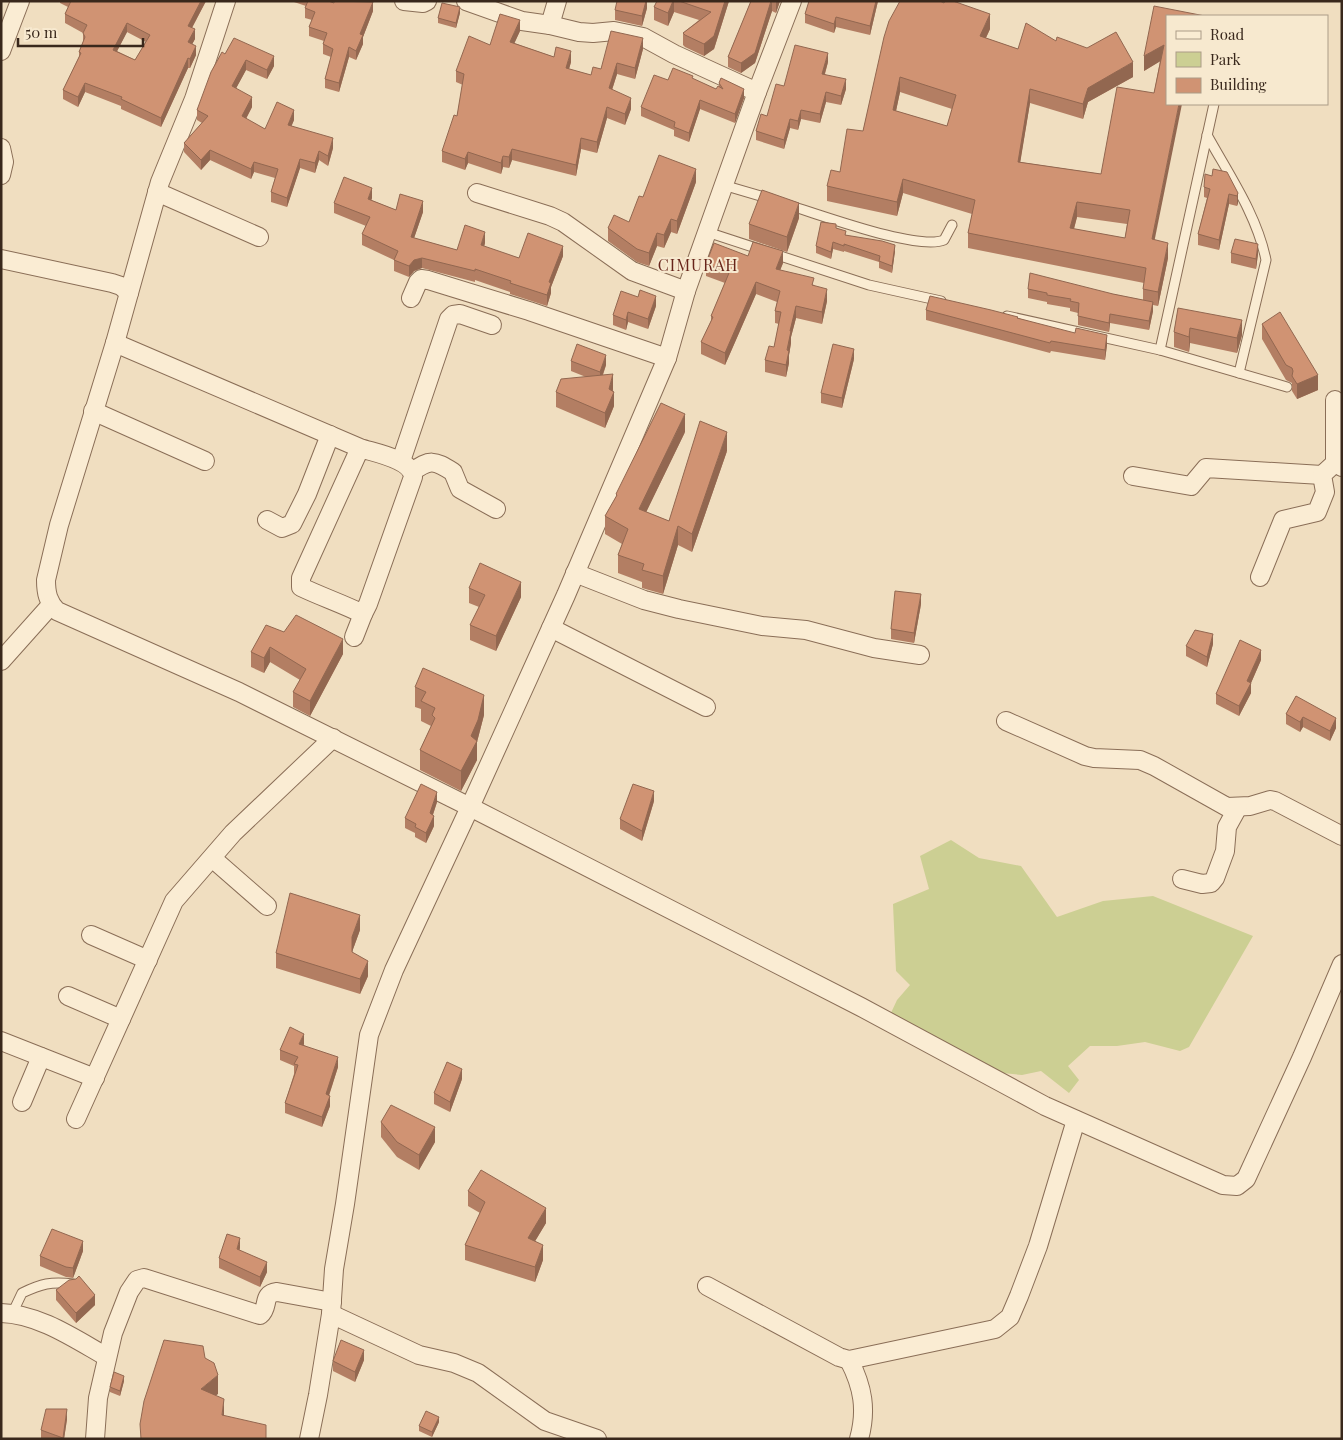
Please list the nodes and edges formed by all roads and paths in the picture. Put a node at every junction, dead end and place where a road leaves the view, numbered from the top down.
1 (20, 1) edge
2 (226, 1) edge
3 (404, 1) edge
4 (428, 1) edge
5 (466, 1) edge
6 (557, 1) edge
7 (792, 1) edge
8 (550, 25) junction
9 (1, 51) edge
10 (756, 92) junction
11 (1214, 105) edge
12 (1207, 135) junction
13 (1, 148) edge
14 (1, 175) edge
15 (723, 185) junction
16 (158, 192) junction
17 (477, 193) dead end
18 (952, 225) dead end
19 (706, 232) junction
20 (259, 237) dead end
21 (1, 258) edge
22 (686, 291) junction
23 (129, 293) junction
24 (411, 298) dead end
25 (947, 302) edge
26 (995, 313) edge
27 (492, 325) dead end
28 (115, 343) junction
29 (1160, 350) junction
30 (667, 358) junction
31 (1239, 373) junction
32 (1287, 387) dead end
33 (1335, 400) dead end
34 (93, 411) junction
35 (330, 435) junction
36 (360, 448) junction
37 (205, 461) dead end
38 (406, 466) junction
39 (1333, 468) edge
40 (1133, 476) dead end
41 (496, 509) dead end
42 (267, 520) dead end
43 (575, 573) junction
44 (1260, 577) dead end
45 (51, 605) junction
46 (363, 614) junction
47 (551, 628) junction
48 (354, 637) dead end
49 (920, 655) dead end
50 (1, 661) edge
51 (706, 707) dead end
52 (1006, 721) dead end
53 (332, 738) junction
54 (470, 807) junction
55 (1238, 807) junction
56 (1342, 836) edge
57 (212, 858) junction
58 (1182, 879) dead end
59 (267, 906) dead end
60 (91, 935) dead end
61 (148, 960) junction
62 (1342, 964) edge
63 (68, 996) dead end
64 (122, 1019) junction
65 (1, 1041) edge
66 (41, 1056) junction
67 (95, 1078) junction
68 (22, 1102) dead end
69 (76, 1119) dead end
70 (1076, 1120) junction
71 (73, 1284) edge
72 (707, 1286) dead end
73 (331, 1308) junction
74 (7, 1313) edge
75 (107, 1357) junction
76 (849, 1360) junction
77 (95, 1439) edge
78 (310, 1439) edge
79 (597, 1439) edge
80 (859, 1439) edge

1 - 9 street
2 - 16 street
3 - 4 street
5 - 8 street
6 - 8 street
7 - 10 street
8 - 10 street
10 - 15 street
11 - 12 lane
12 - 29 lane
12 - 31 lane
13 - 14 street
15 - 18 lane
15 - 19 street
16 - 20 street
16 - 23 street
17 - 22 street
19 - 22 street
19 - 25 lane
21 - 23 street
22 - 30 street
23 - 28 street
24 - 30 street
26 - 29 lane
27 - 38 street
28 - 34 street
28 - 35 street
29 - 31 lane
30 - 43 street
31 - 32 lane
33 - 39 street
34 - 37 street
34 - 45 street
35 - 36 street
35 - 42 street
36 - 38 street
36 - 46 street
38 - 41 street
38 - 46 street
39 - 40 street
39 - 44 street
43 - 47 street
43 - 49 street
45 - 50 street
45 - 53 street
46 - 48 street
47 - 51 street
47 - 54 street
52 - 55 street
53 - 54 street
53 - 57 street
54 - 70 street
54 - 73 street
55 - 56 street
55 - 58 street
57 - 59 street
57 - 61 street
60 - 61 street
61 - 64 street
62 - 70 street
63 - 64 street
64 - 67 street
65 - 66 street
66 - 67 street
66 - 68 street
67 - 69 street
70 - 76 street
71 - 74 lane
72 - 76 street
73 - 75 street
73 - 78 street
73 - 79 street
74 - 75 street
75 - 77 street
76 - 80 street

